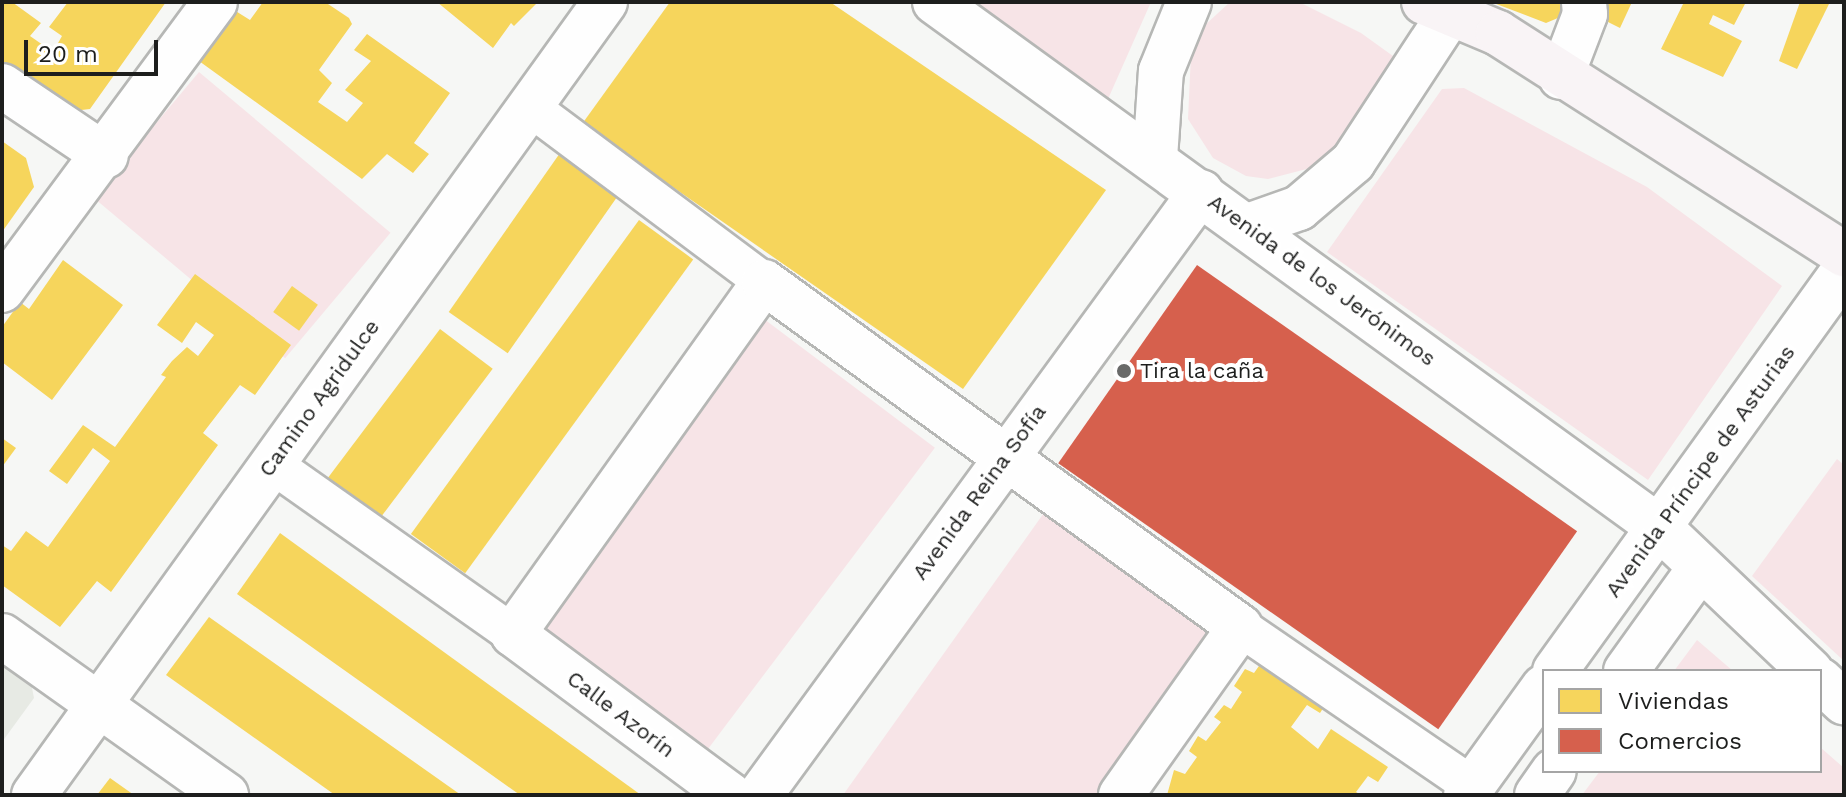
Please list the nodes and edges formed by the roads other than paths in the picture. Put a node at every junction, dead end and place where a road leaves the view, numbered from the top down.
1 (215, 2) edge
2 (605, 2) edge
3 (935, 2) edge
4 (1189, 2) edge
5 (1584, 2) edge
6 (1437, 7) edge
7 (1561, 77) junction
8 (2, 86) edge
9 (530, 107) junction
10 (106, 156) junction
11 (1155, 158) junction
12 (1201, 192) junction
13 (1248, 226) junction
14 (1844, 254) edge
15 (1844, 271) edge
16 (764, 282) junction
17 (2, 290) edge
18 (1004, 457) junction
19 (272, 464) junction
20 (1659, 527) junction
21 (1700, 568) junction
22 (1240, 627) junction
23 (513, 634) junction
24 (2, 636) edge
25 (1556, 669) edge
26 (1627, 669) edge
27 (1808, 669) edge
28 (1822, 682) edge
29 (1542, 690) edge
30 (1844, 702) edge
31 (99, 705) junction
32 (1553, 773) edge
33 (1469, 791) edge
34 (34, 795) edge
35 (226, 795) edge
36 (730, 795) edge
37 (760, 795) edge
38 (1121, 795) edge
39 (1537, 795) edge

1 - 10 street
2 - 9 street, Camino Agridulce
3 - 11 street, Avenida de los Jerónimos
4 - 11 street
5 - 7 street
6 - 7 main road
6 - 13 street
7 - 14 main road
8 - 10 street
9 - 16 street
9 - 19 street, Camino Agridulce
10 - 17 street
11 - 12 street, Avenida de los Jerónimos
12 - 13 street, Avenida de los Jerónimos
12 - 18 street, Avenida Reina Sofía
13 - 20 street, Avenida de los Jerónimos
15 - 20 street, Avenida Príncipe de Asturias
16 - 18 street
16 - 23 street
18 - 22 street
18 - 37 street, Avenida Reina Sofía
19 - 23 street
19 - 31 street, Camino Agridulce
20 - 21 street, Avenida de los Jerónimos
20 - 25 street, Avenida Príncipe de Asturias
21 - 26 street
21 - 27 street, Avenida de los Jerónimos
22 - 33 street
22 - 38 street
23 - 36 street, Calle Azorín
24 - 31 street
28 - 30 street
29 - 33 street
31 - 34 street, Camino Agridulce
31 - 35 street
32 - 39 street

